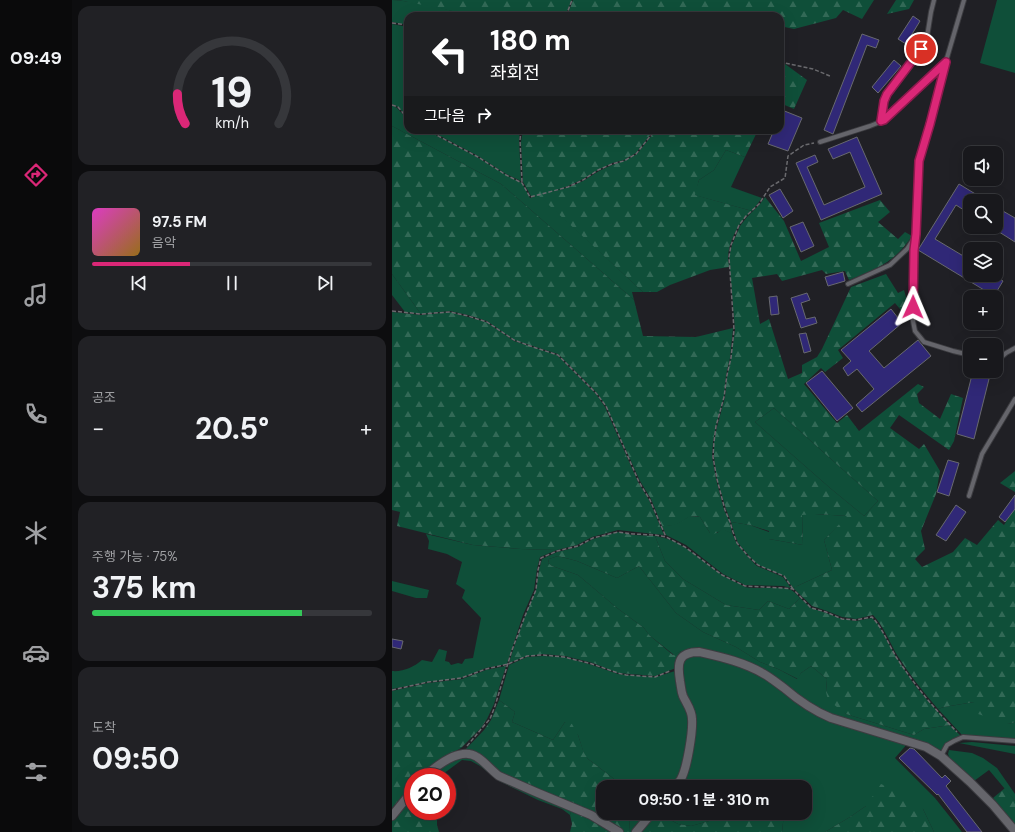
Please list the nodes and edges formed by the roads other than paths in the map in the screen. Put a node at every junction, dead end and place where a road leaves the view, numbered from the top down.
1 (934, 0) edge
2 (964, 0) edge
3 (946, 62) junction
4 (881, 121) junction
5 (820, 142) road end
6 (916, 234) junction
7 (848, 284) dead end
8 (1015, 348) edge
9 (963, 353) edge
10 (1003, 356) edge
11 (1015, 399) edge
12 (969, 496) dead end
13 (1015, 741) edge
14 (941, 756) junction
15 (436, 768) edge
16 (680, 780) edge
17 (404, 801) edge
18 (392, 816) edge
19 (646, 820) edge
20 (1015, 831) edge
21 (619, 832) edge
22 (636, 832) edge

1 - 4 lane
2 - 3 lane
3 - 4 lane
3 - 6 lane
4 - 5 lane
6 - 7 lane
6 - 9 lane
8 - 10 lane
11 - 12 lane
13 - 14 lane
14 - 16 street
14 - 20 street
15 - 21 street
17 - 18 street
19 - 22 street

